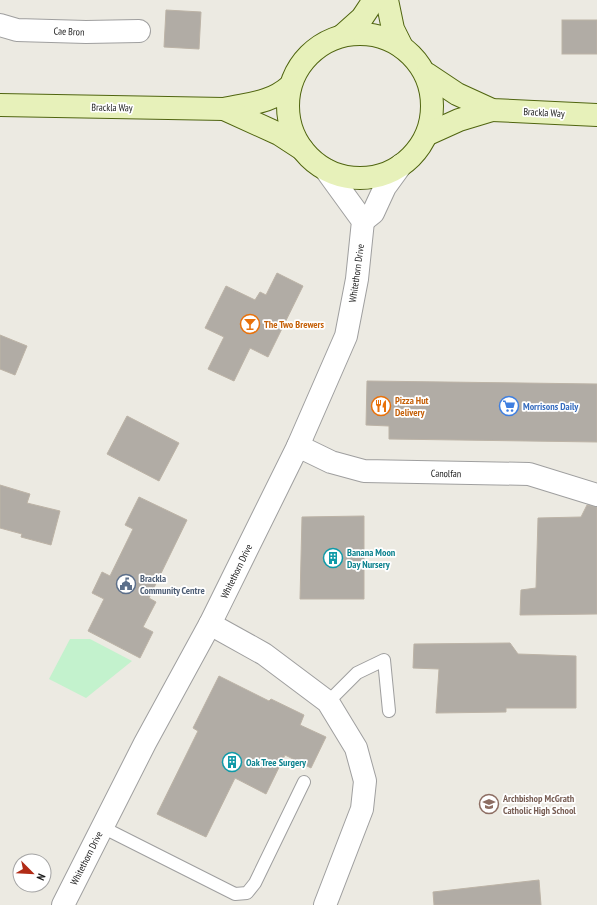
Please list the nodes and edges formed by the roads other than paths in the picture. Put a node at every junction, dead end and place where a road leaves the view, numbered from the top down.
1 (374, 0) edge
2 (388, 0) edge
3 (0, 25) edge
4 (139, 31) dead end
5 (343, 35) junction
6 (402, 47) junction
7 (426, 74) junction
8 (290, 86) junction
9 (0, 105) edge
10 (224, 109) junction
11 (492, 110) junction
12 (597, 115) edge
13 (428, 134) junction
14 (302, 149) junction
15 (401, 165) junction
16 (326, 170) junction
17 (363, 221) junction
18 (298, 446) junction
19 (597, 495) edge
20 (210, 624) junction
21 (328, 702) junction
22 (389, 711) dead end
23 (304, 782) dead end
24 (102, 827) junction
25 (63, 905) edge
26 (325, 905) edge

1 - 5 street
2 - 6 street
3 - 4 street, Cae Bron
5 - 6 street
5 - 8 street
6 - 7 street
7 - 11 street, Brackla Way
7 - 13 street
8 - 10 street, Brackla Way
8 - 14 street
9 - 10 street, Brackla Way
10 - 14 street, Brackla Way
11 - 12 street, Brackla Way
11 - 13 street, Brackla Way
13 - 15 street
14 - 16 street
15 - 16 street
15 - 17 street
16 - 17 street
17 - 18 street, Whitethorn Drive
18 - 19 street, Canolfan
18 - 20 street, Whitethorn Drive
20 - 21 street
20 - 24 street, Whitethorn Drive
21 - 22 lane
21 - 26 street
23 - 24 lane
24 - 25 street, Whitethorn Drive

